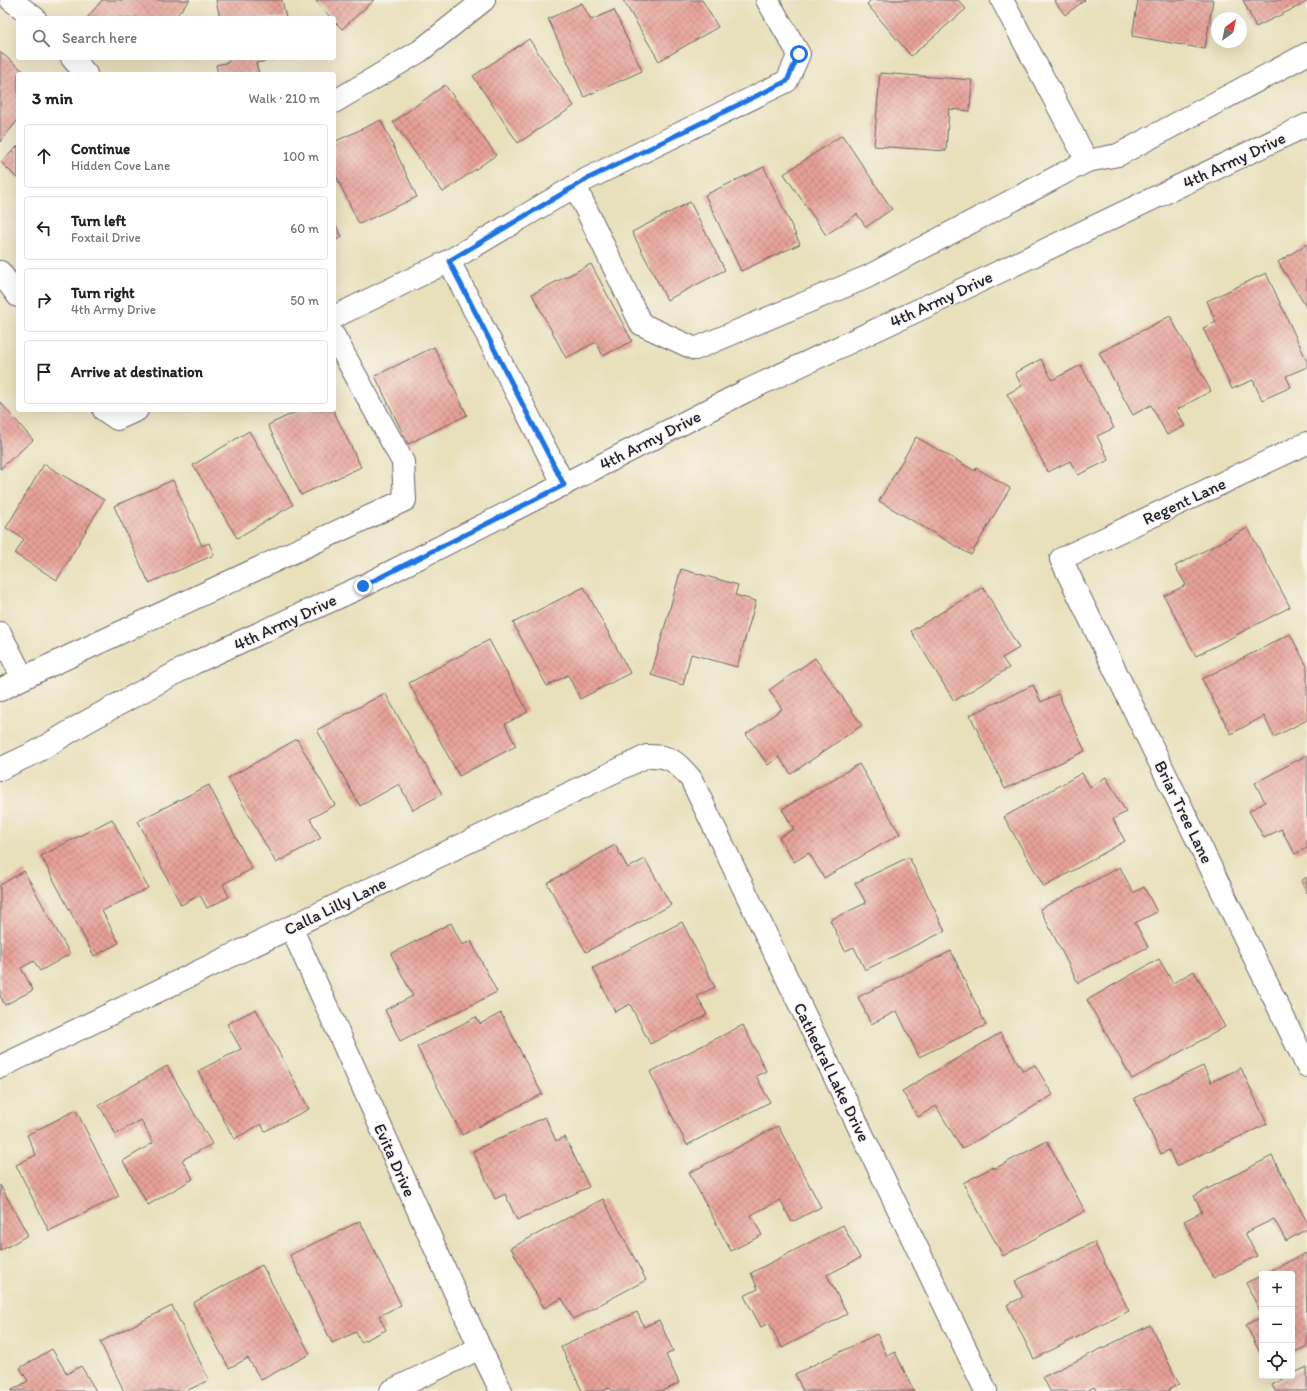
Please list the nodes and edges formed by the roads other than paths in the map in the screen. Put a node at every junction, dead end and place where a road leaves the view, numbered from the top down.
1 (11, 0) edge
2 (484, 0) edge
3 (767, 0) edge
4 (1002, 0) edge
5 (32, 16) edge
6 (1307, 54) edge
7 (74, 60) edge
8 (84, 72) edge
9 (336, 101) edge
10 (1307, 125) edge
11 (1087, 161) junction
12 (575, 186) junction
13 (449, 261) junction
14 (7, 270) edge
15 (16, 291) edge
16 (336, 316) edge
17 (336, 340) edge
18 (126, 412) edge
19 (110, 415) edge
20 (1307, 443) edge
21 (564, 485) junction
22 (1061, 559) joint
23 (0, 633) edge
24 (23, 678) junction
25 (0, 690) edge
26 (671, 759) joint
27 (0, 769) edge
28 (291, 927) junction
29 (1307, 1066) edge
30 (0, 1067) edge
31 (480, 1348) junction
32 (391, 1391) edge
33 (502, 1391) edge
34 (986, 1391) edge

1 - 5 street
2 - 9 street
3 - 12 street
4 - 11 street
6 - 11 street
7 - 8 street
10 - 21 street, 4th Army Drive
11 - 12 street
12 - 13 street
13 - 16 street
13 - 21 street
14 - 15 street
17 - 24 street
18 - 19 street
20 - 22 street, Regent Lane
21 - 27 street, 4th Army Drive
22 - 29 street, Briar Tree Lane
23 - 24 street
24 - 25 street
26 - 28 street, Calla Lilly Lane
26 - 34 street, Cathedral Lake Drive
28 - 30 street, Calla Lilly Lane
28 - 31 street, Evita Drive
31 - 32 street
31 - 33 street, Evita Drive

